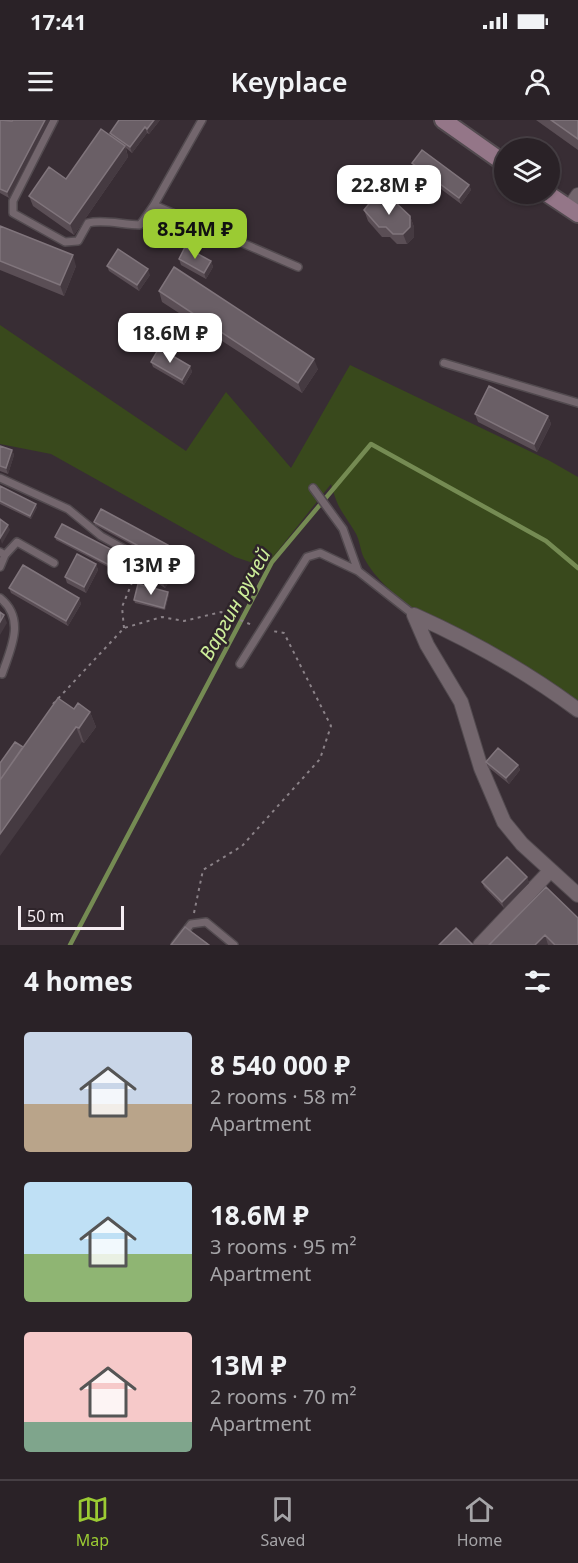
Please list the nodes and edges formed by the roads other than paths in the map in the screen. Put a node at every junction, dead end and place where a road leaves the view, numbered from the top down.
1 (54, 120) edge
2 (202, 120) edge
3 (443, 120) edge
4 (494, 156) edge
5 (560, 199) edge
6 (154, 205) junction
7 (575, 206) edge
8 (298, 267) dead end
9 (444, 363) dead end
10 (578, 403) edge
11 (0, 478) edge
12 (313, 488) dead end
13 (3, 554) edge
14 (142, 559) road end
15 (54, 563) dead end
16 (0, 567) edge
17 (358, 571) junction
18 (0, 598) edge
19 (414, 615) junction
20 (240, 664) dead end
21 (2, 674) dead end
22 (578, 710) edge
23 (550, 871) junction
24 (578, 895) edge
25 (175, 945) edge
26 (234, 945) edge
27 (480, 945) edge

1 - 6 lane
2 - 6 lane
3 - 4 main road
5 - 7 main road
6 - 8 lane
9 - 10 lane
11 - 14 lane
12 - 17 lane
13 - 15 lane
13 - 16 lane
17 - 19 lane
17 - 20 lane
18 - 21 lane
19 - 22 street
19 - 23 street
23 - 24 street
23 - 27 street
25 - 26 lane

